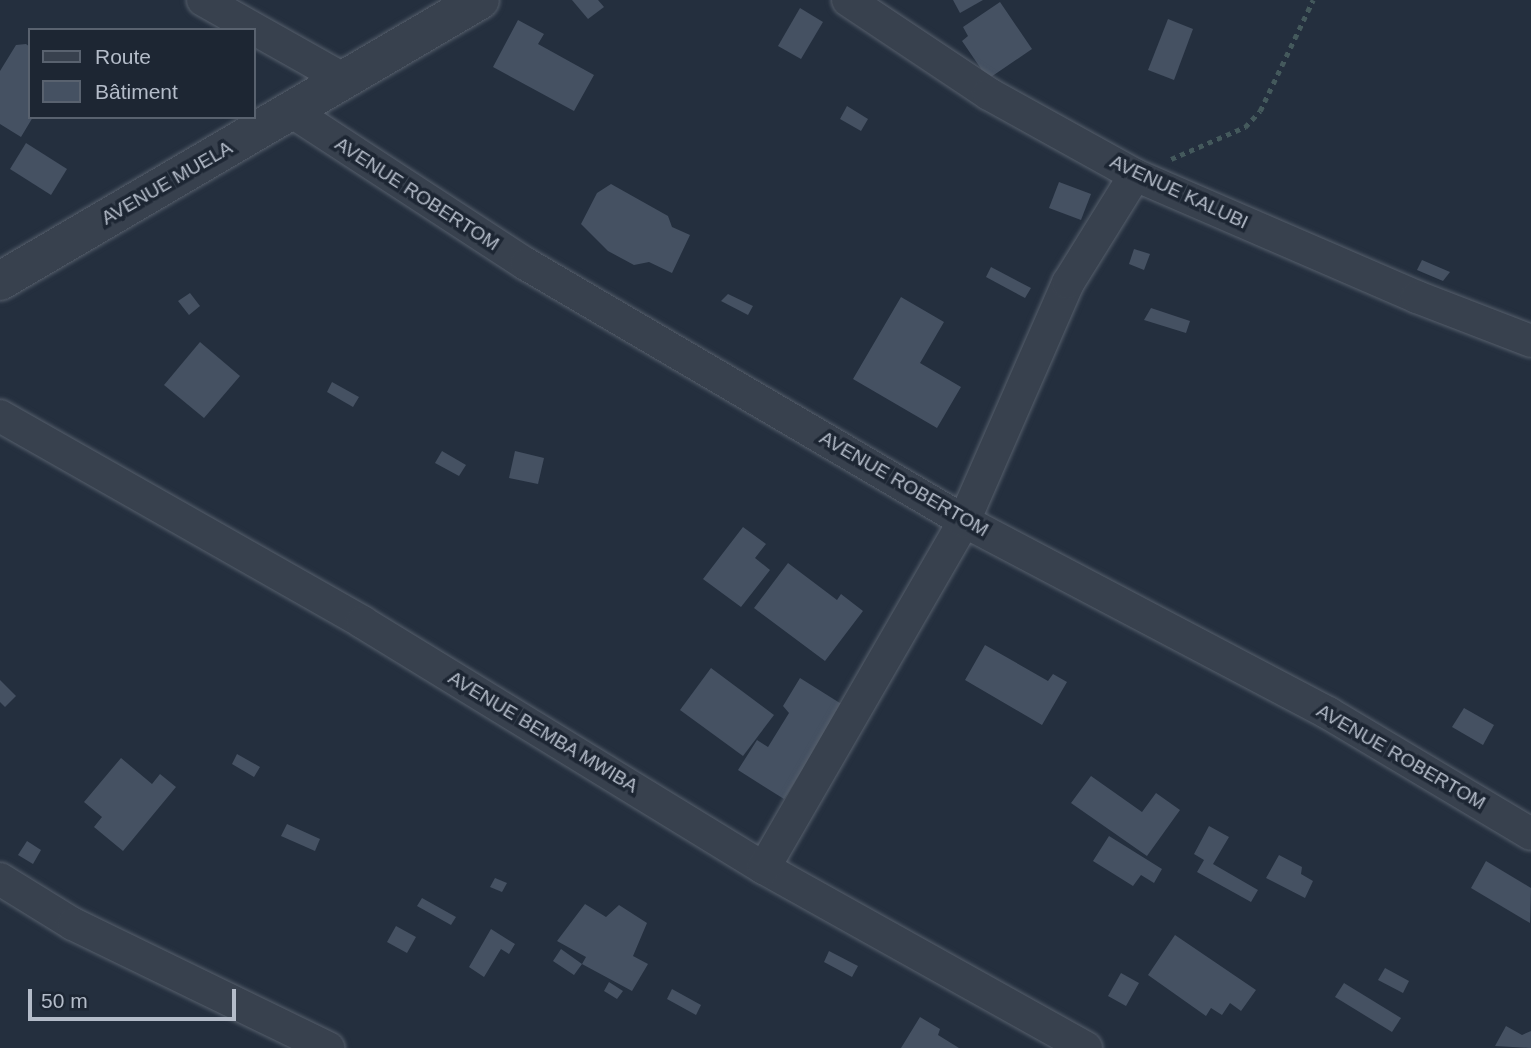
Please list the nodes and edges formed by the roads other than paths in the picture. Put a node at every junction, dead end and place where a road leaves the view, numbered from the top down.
1 (203, 0) edge
2 (480, 0) edge
3 (848, 0) edge
4 (253, 28) edge
5 (256, 30) edge
6 (345, 80) junction
7 (291, 111) junction
8 (1135, 175) junction
9 (0, 281) edge
10 (1531, 341) edge
11 (0, 416) edge
12 (964, 521) junction
13 (1531, 834) edge
14 (764, 867) junction
15 (0, 879) edge
16 (308, 1043) edge
17 (1086, 1048) edge

1 - 4 street
2 - 6 street, AVENUE MUELA
3 - 8 street, AVENUE KALUBI
5 - 6 street
6 - 7 street, AVENUE MUELA
7 - 9 street, AVENUE MUELA
7 - 12 street, AVENUE ROBERTOM
8 - 10 street, AVENUE KALUBI
8 - 12 street
11 - 14 street, AVENUE BEMBA MWIBA
12 - 13 street, AVENUE ROBERTOM
12 - 14 street
14 - 17 street, AVENUE BEMBA MWIBA
15 - 16 street

